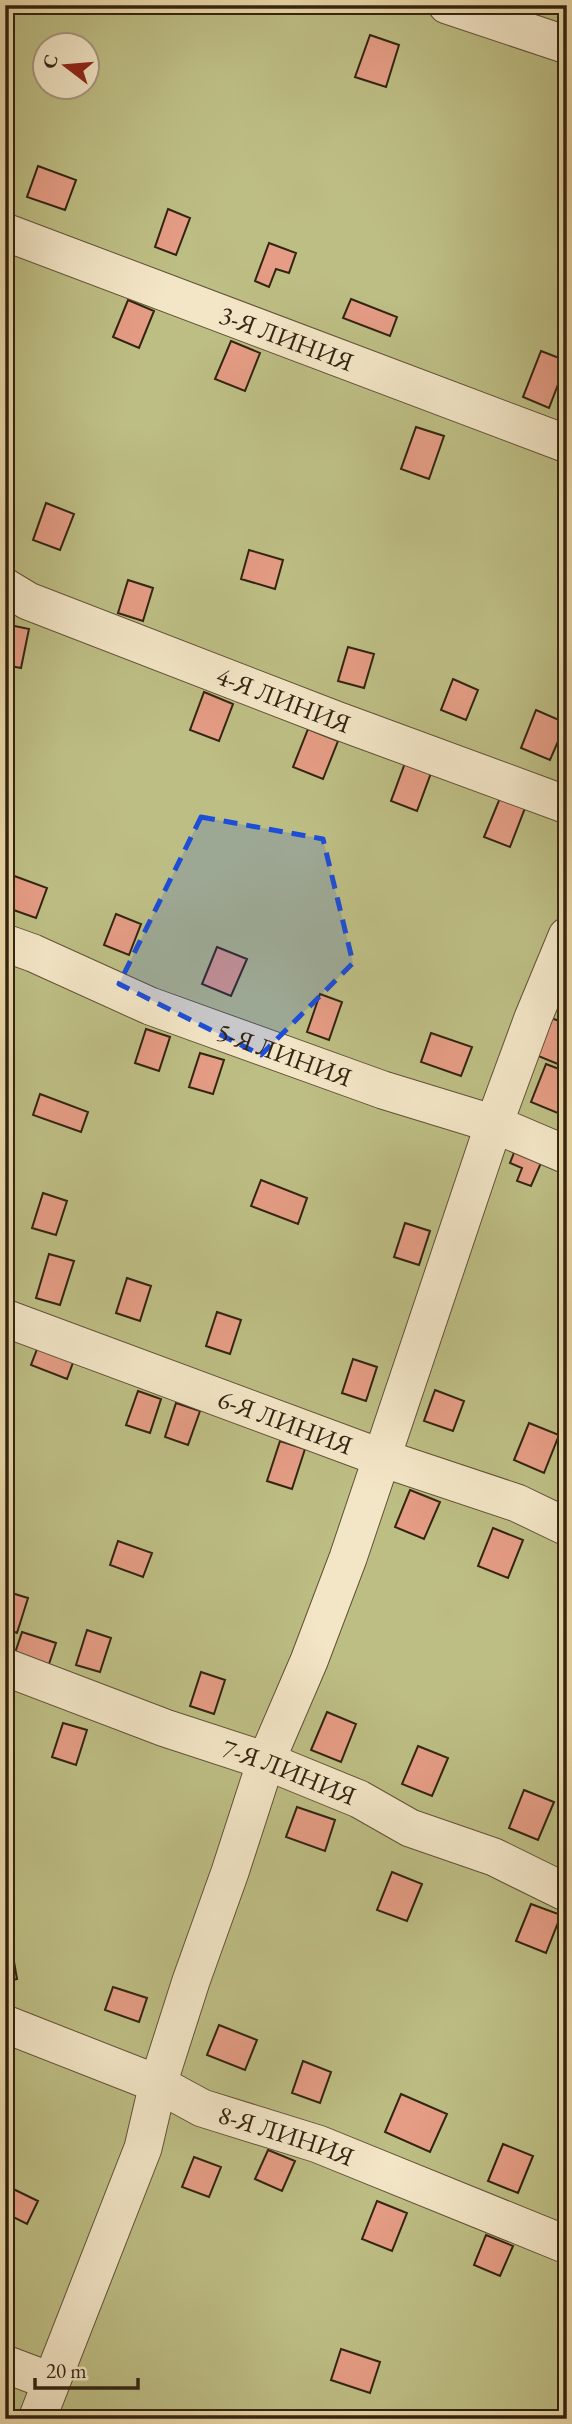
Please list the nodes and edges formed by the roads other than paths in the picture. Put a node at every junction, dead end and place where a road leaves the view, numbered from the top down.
1 (447, 5) edge
2 (567, 45) edge
3 (5, 232) edge
4 (567, 444) edge
5 (5, 587) edge
6 (567, 805) edge
7 (567, 936) edge
8 (5, 943) edge
9 (494, 1124) junction
10 (567, 1155) edge
11 (5, 1318) edge
12 (382, 1458) junction
13 (567, 1527) edge
14 (5, 1667) edge
15 (266, 1761) junction
16 (567, 1892) edge
17 (5, 2024) edge
18 (158, 2084) junction
19 (567, 2245) edge
20 (5, 2364) edge
21 (50, 2381) junction
22 (37, 2419) edge

1 - 2 street
3 - 4 street, 3-Я ЛИНИЯ
5 - 6 street, 4-Я ЛИНИЯ
7 - 9 street
8 - 9 street, 5-Я ЛИНИЯ
9 - 10 street, 5-Я ЛИНИЯ
9 - 12 street
11 - 12 street, 6-Я ЛИНИЯ
12 - 13 street, 6-Я ЛИНИЯ
12 - 15 street
14 - 15 street, 7-Я ЛИНИЯ
15 - 16 street, 7-Я ЛИНИЯ
15 - 18 street
17 - 18 street, 8-Я ЛИНИЯ
18 - 19 street, 8-Я ЛИНИЯ
18 - 21 street
20 - 21 street
21 - 22 street

